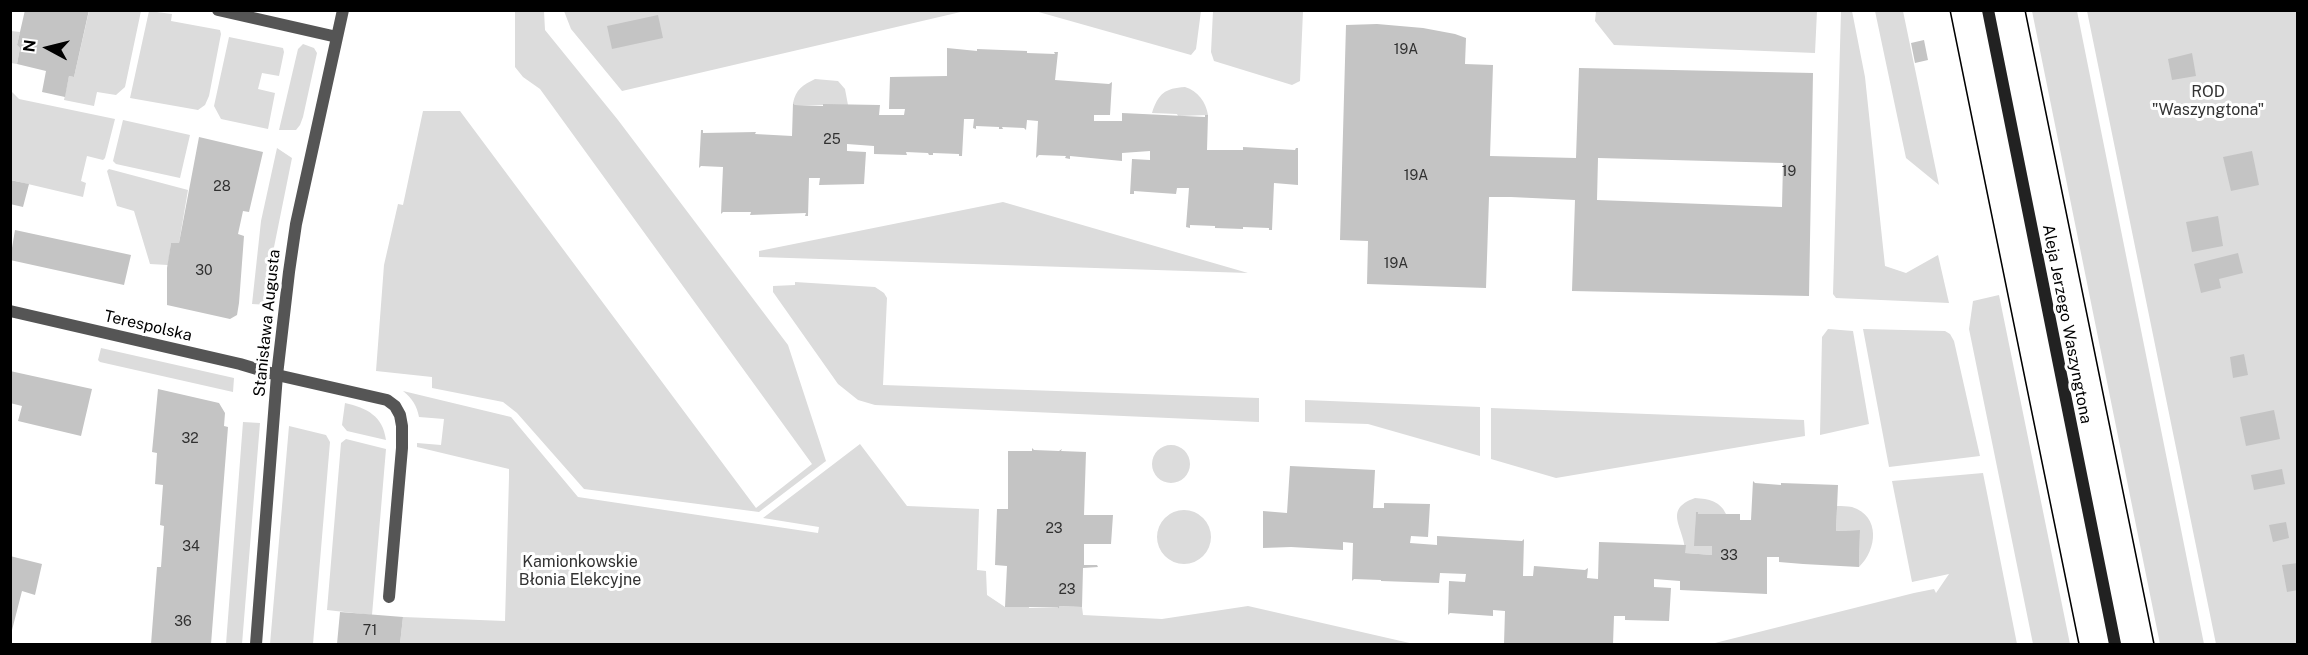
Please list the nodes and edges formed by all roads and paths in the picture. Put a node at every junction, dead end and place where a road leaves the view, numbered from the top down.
1 (218, 10) edge
2 (343, 10) edge
3 (1988, 10) edge
4 (337, 37) junction
5 (10, 311) edge
6 (277, 375) junction
7 (389, 597) dead end
8 (256, 645) edge
9 (2115, 645) edge

1 - 4 street
2 - 4 street, Stanisława Augusta
3 - 9 main road, Aleja Jerzego Waszyngtona
4 - 6 street, Stanisława Augusta
5 - 6 street, Terespolska
6 - 7 street, Terespolska
6 - 8 street, Stanisława Augusta

